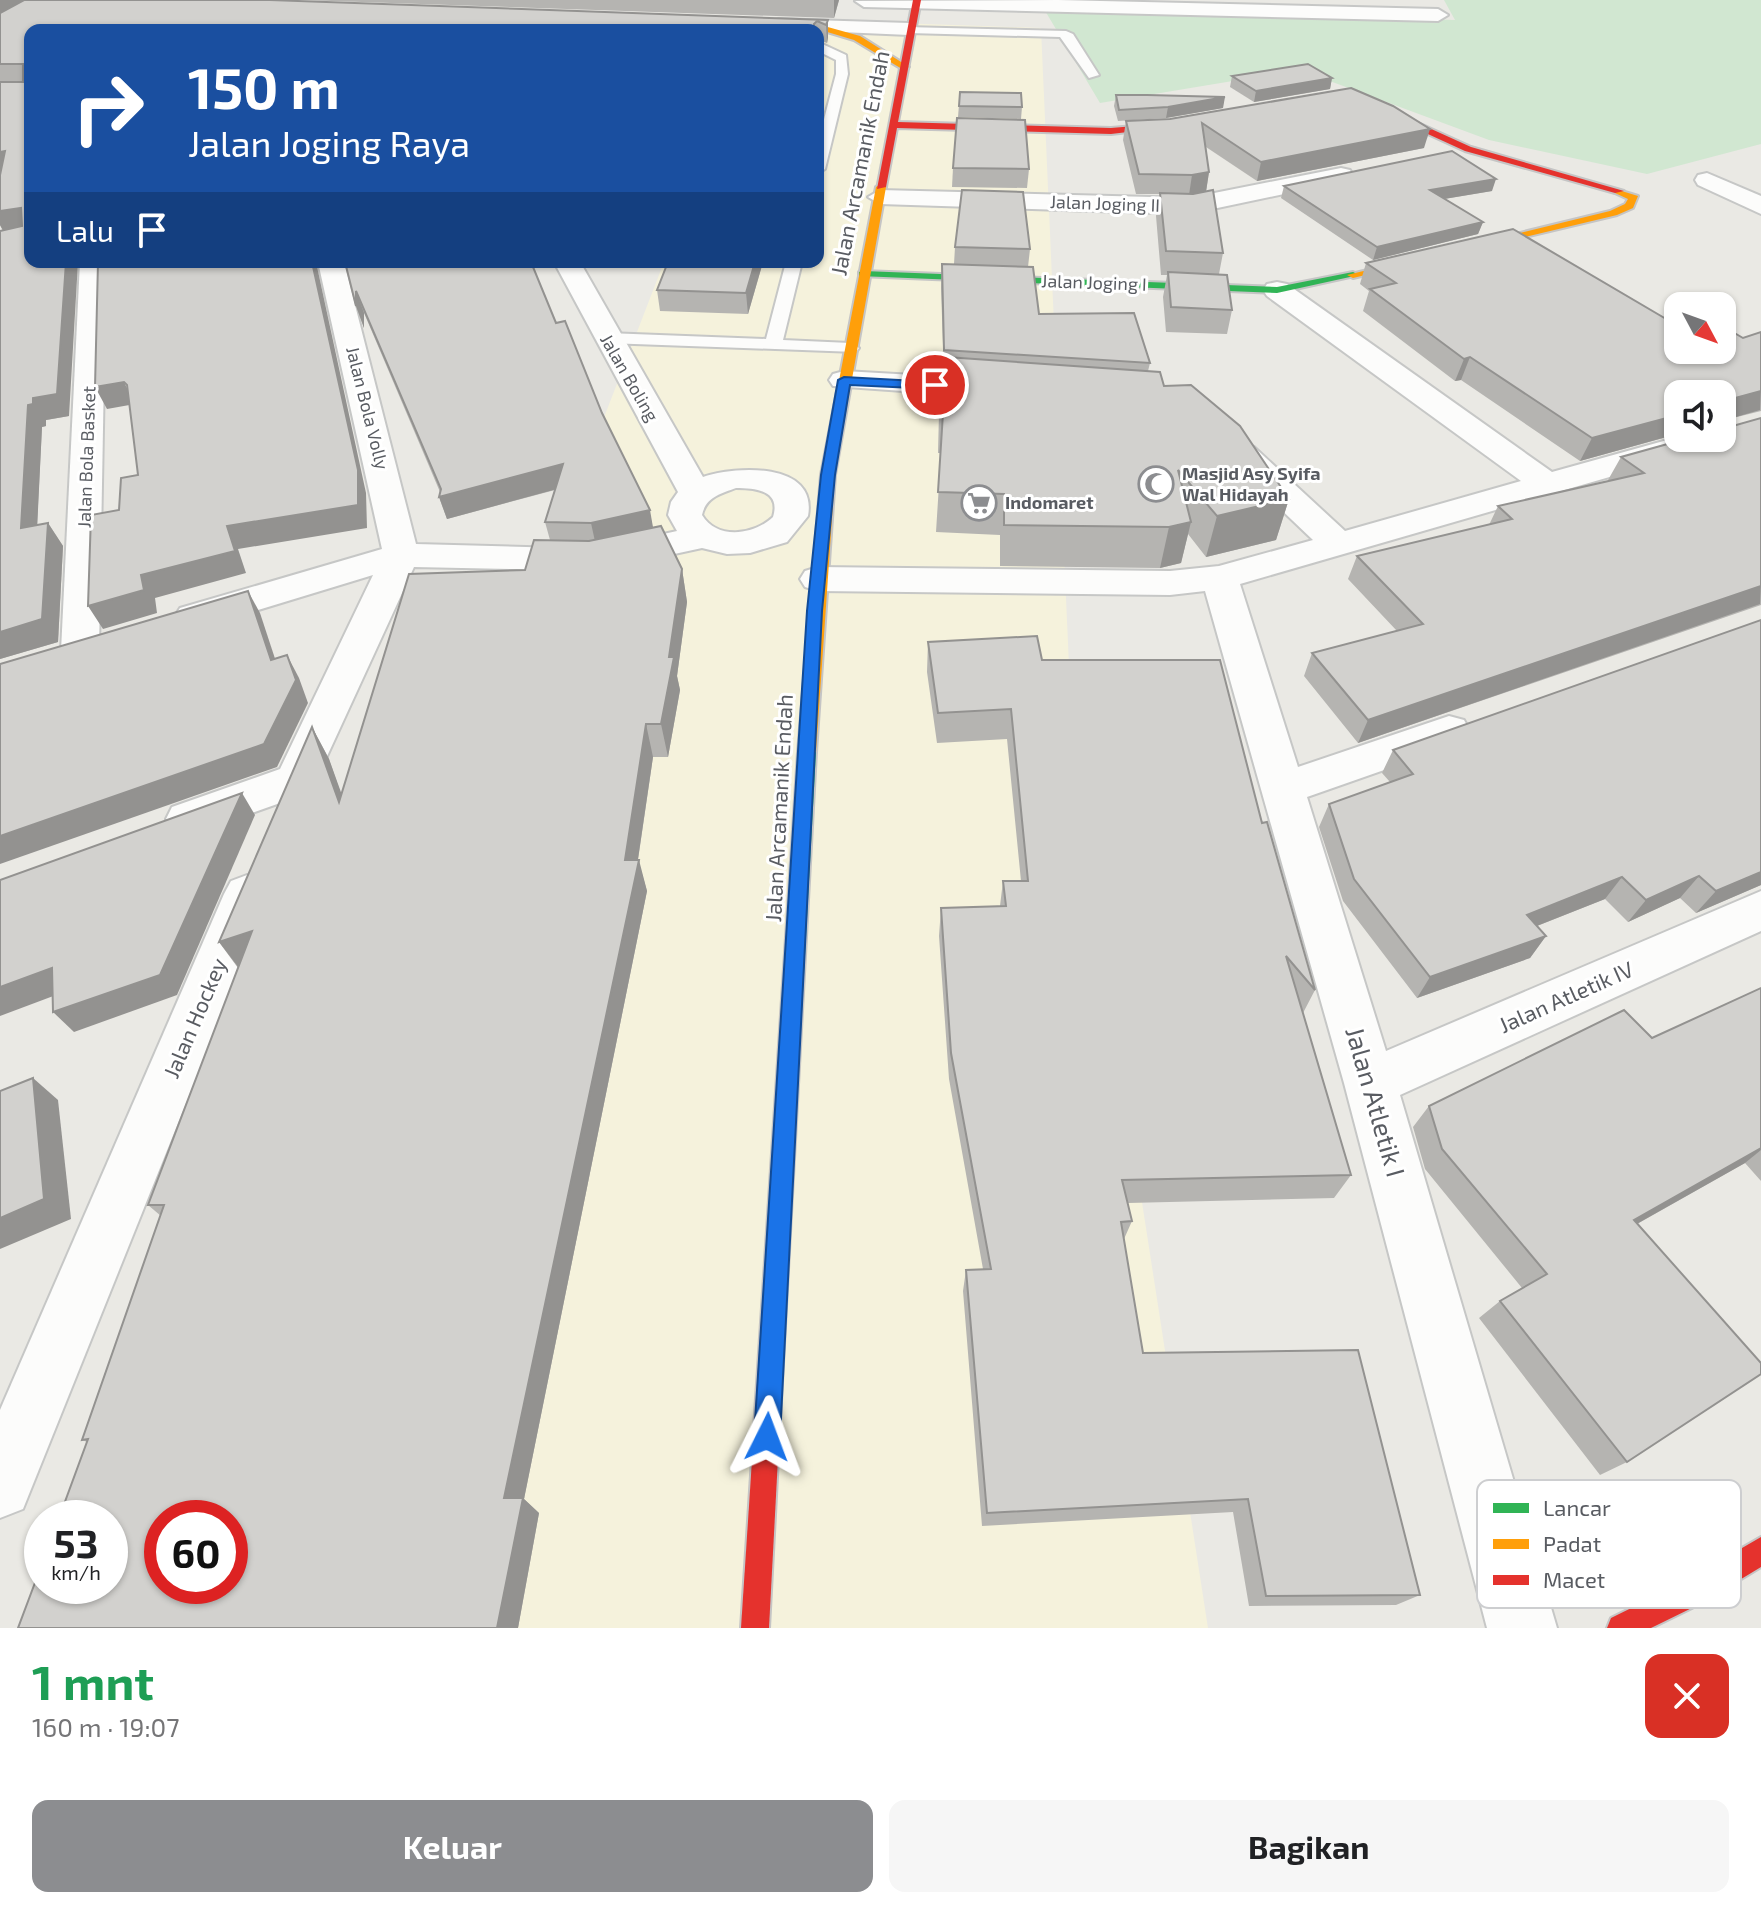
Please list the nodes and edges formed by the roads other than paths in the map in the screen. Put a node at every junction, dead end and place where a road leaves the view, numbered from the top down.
1 (847, 0) edge
2 (917, 1) edge
3 (1438, 15) dead end
4 (909, 29) junction
5 (824, 32) edge
6 (824, 34) edge
7 (824, 42) edge
8 (905, 67) junction
9 (1093, 75) dead end
10 (1354, 98) edge
11 (1196, 122) edge
12 (893, 125) junction
13 (824, 145) edge
14 (1468, 149) junction
15 (1420, 159) edge
16 (1360, 171) edge
17 (1707, 180) dead end
18 (880, 197) junction
19 (1761, 206) edge
20 (93, 268) edge
21 (333, 268) edge
22 (570, 268) edge
23 (792, 268) edge
24 (863, 274) junction
25 (1277, 290) junction
26 (607, 338) junction
27 (773, 346) junction
28 (850, 348) junction
29 (844, 380) junction
30 (1030, 391) edge
31 (1218, 432) edge
32 (1664, 450) edge
33 (828, 475) junction
34 (773, 483) junction
35 (1545, 483) junction
36 (695, 492) junction
37 (701, 537) junction
38 (743, 544) junction
39 (1339, 545) junction
40 (417, 556) junction
41 (819, 564) junction
42 (1220, 578) junction
43 (156, 628) edge
44 (40, 664) edge
45 (1479, 720) edge
46 (295, 780) junction
47 (1286, 788) junction
48 (147, 833) edge
49 (1761, 910) edge
50 (1370, 1083) junction
51 (1481, 1480) edge
52 (0, 1486) edge
53 (1761, 1551) edge
54 (1741, 1563) edge
55 (1516, 1608) edge
56 (1662, 1608) edge
57 (755, 1628) edge
58 (1522, 1628) edge
59 (1621, 1628) edge

1 - 2 street
2 - 3 street
2 - 4 main road, Jalan Arcamanik Endah
4 - 5 street
4 - 8 main road, Jalan Arcamanik Endah
4 - 9 lane
6 - 8 main road
7 - 13 lane
8 - 12 main road, Jalan Arcamanik Endah
10 - 14 main road
11 - 12 main road
12 - 18 main road, Jalan Arcamanik Endah
14 - 15 street
14 - 25 main road, Jalan Joging I
16 - 18 street, Jalan Joging II
17 - 19 street
18 - 24 main road, Jalan Arcamanik Endah
20 - 44 street, Jalan Bola Basket
21 - 40 street, Jalan Bola Volly
22 - 26 street, Jalan Boling
23 - 27 lane
24 - 25 main road, Jalan Joging I
24 - 28 main road, Jalan Arcamanik Endah
25 - 35 street
26 - 27 lane
26 - 36 street, Jalan Boling
27 - 28 lane
28 - 29 main road, Jalan Arcamanik Endah
29 - 30 street
29 - 33 main road, Jalan Arcamanik Endah
31 - 39 street
32 - 35 street
33 - 34 street
33 - 41 main road, Jalan Arcamanik Endah
34 - 36 street
34 - 38 street
35 - 39 street
36 - 37 street
37 - 38 street
37 - 40 street
38 - 41 street
39 - 42 street
40 - 43 street
40 - 46 street, Jalan Hockey
41 - 42 street
41 - 57 main road, Jalan Arcamanik Endah
42 - 47 street, Jalan Atletik I
45 - 47 street
46 - 48 street
46 - 52 street, Jalan Hockey
47 - 50 street, Jalan Atletik I
49 - 50 street, Jalan Atletik IV
50 - 51 street, Jalan Atletik I
53 - 54 main road
55 - 58 street, Jalan Atletik I
56 - 59 main road

